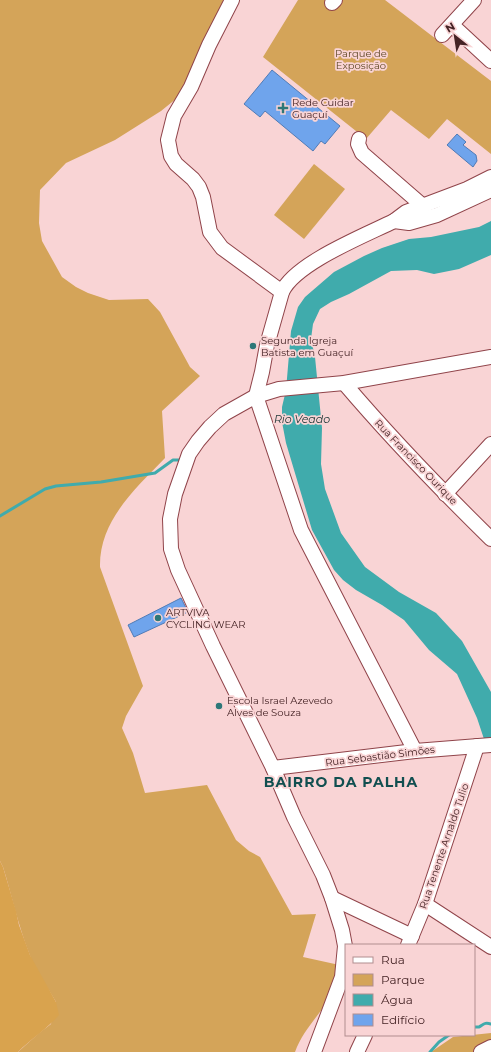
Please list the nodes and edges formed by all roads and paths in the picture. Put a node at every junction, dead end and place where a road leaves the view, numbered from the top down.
1 (232, 0) edge
2 (474, 0) edge
3 (491, 61) edge
4 (359, 139) dead end
5 (491, 176) edge
6 (491, 190) edge
7 (423, 206) junction
8 (394, 221) junction
9 (282, 292) junction
10 (491, 357) edge
11 (344, 383) junction
12 (256, 396) junction
13 (491, 444) edge
14 (445, 494) junction
15 (491, 539) edge
16 (485, 746) edge
17 (415, 750) junction
18 (273, 768) junction
19 (332, 898) junction
20 (425, 904) junction
21 (410, 941) edge
22 (491, 947) edge
23 (365, 1036) edge
24 (491, 1048) edge
25 (314, 1052) edge
26 (357, 1052) edge
27 (481, 1052) edge

1 - 9 street
2 - 3 street
4 - 7 street
5 - 7 street
6 - 8 street
7 - 8 street
8 - 9 street
9 - 12 street
10 - 11 street
11 - 12 street
11 - 14 street, Rua Francisco Ourique
12 - 17 street
12 - 18 street
13 - 14 street
14 - 15 street, Rua Francisco Ourique
16 - 17 street, Rua Sebastião Simões
16 - 20 street, Rua Tenente Arnaldo Tulio
17 - 18 street, Rua Sebastião Simões
18 - 19 street
19 - 21 street
19 - 25 street
20 - 21 street, Rua Tenente Arnaldo Tulio
20 - 22 street
23 - 26 street
24 - 27 street

